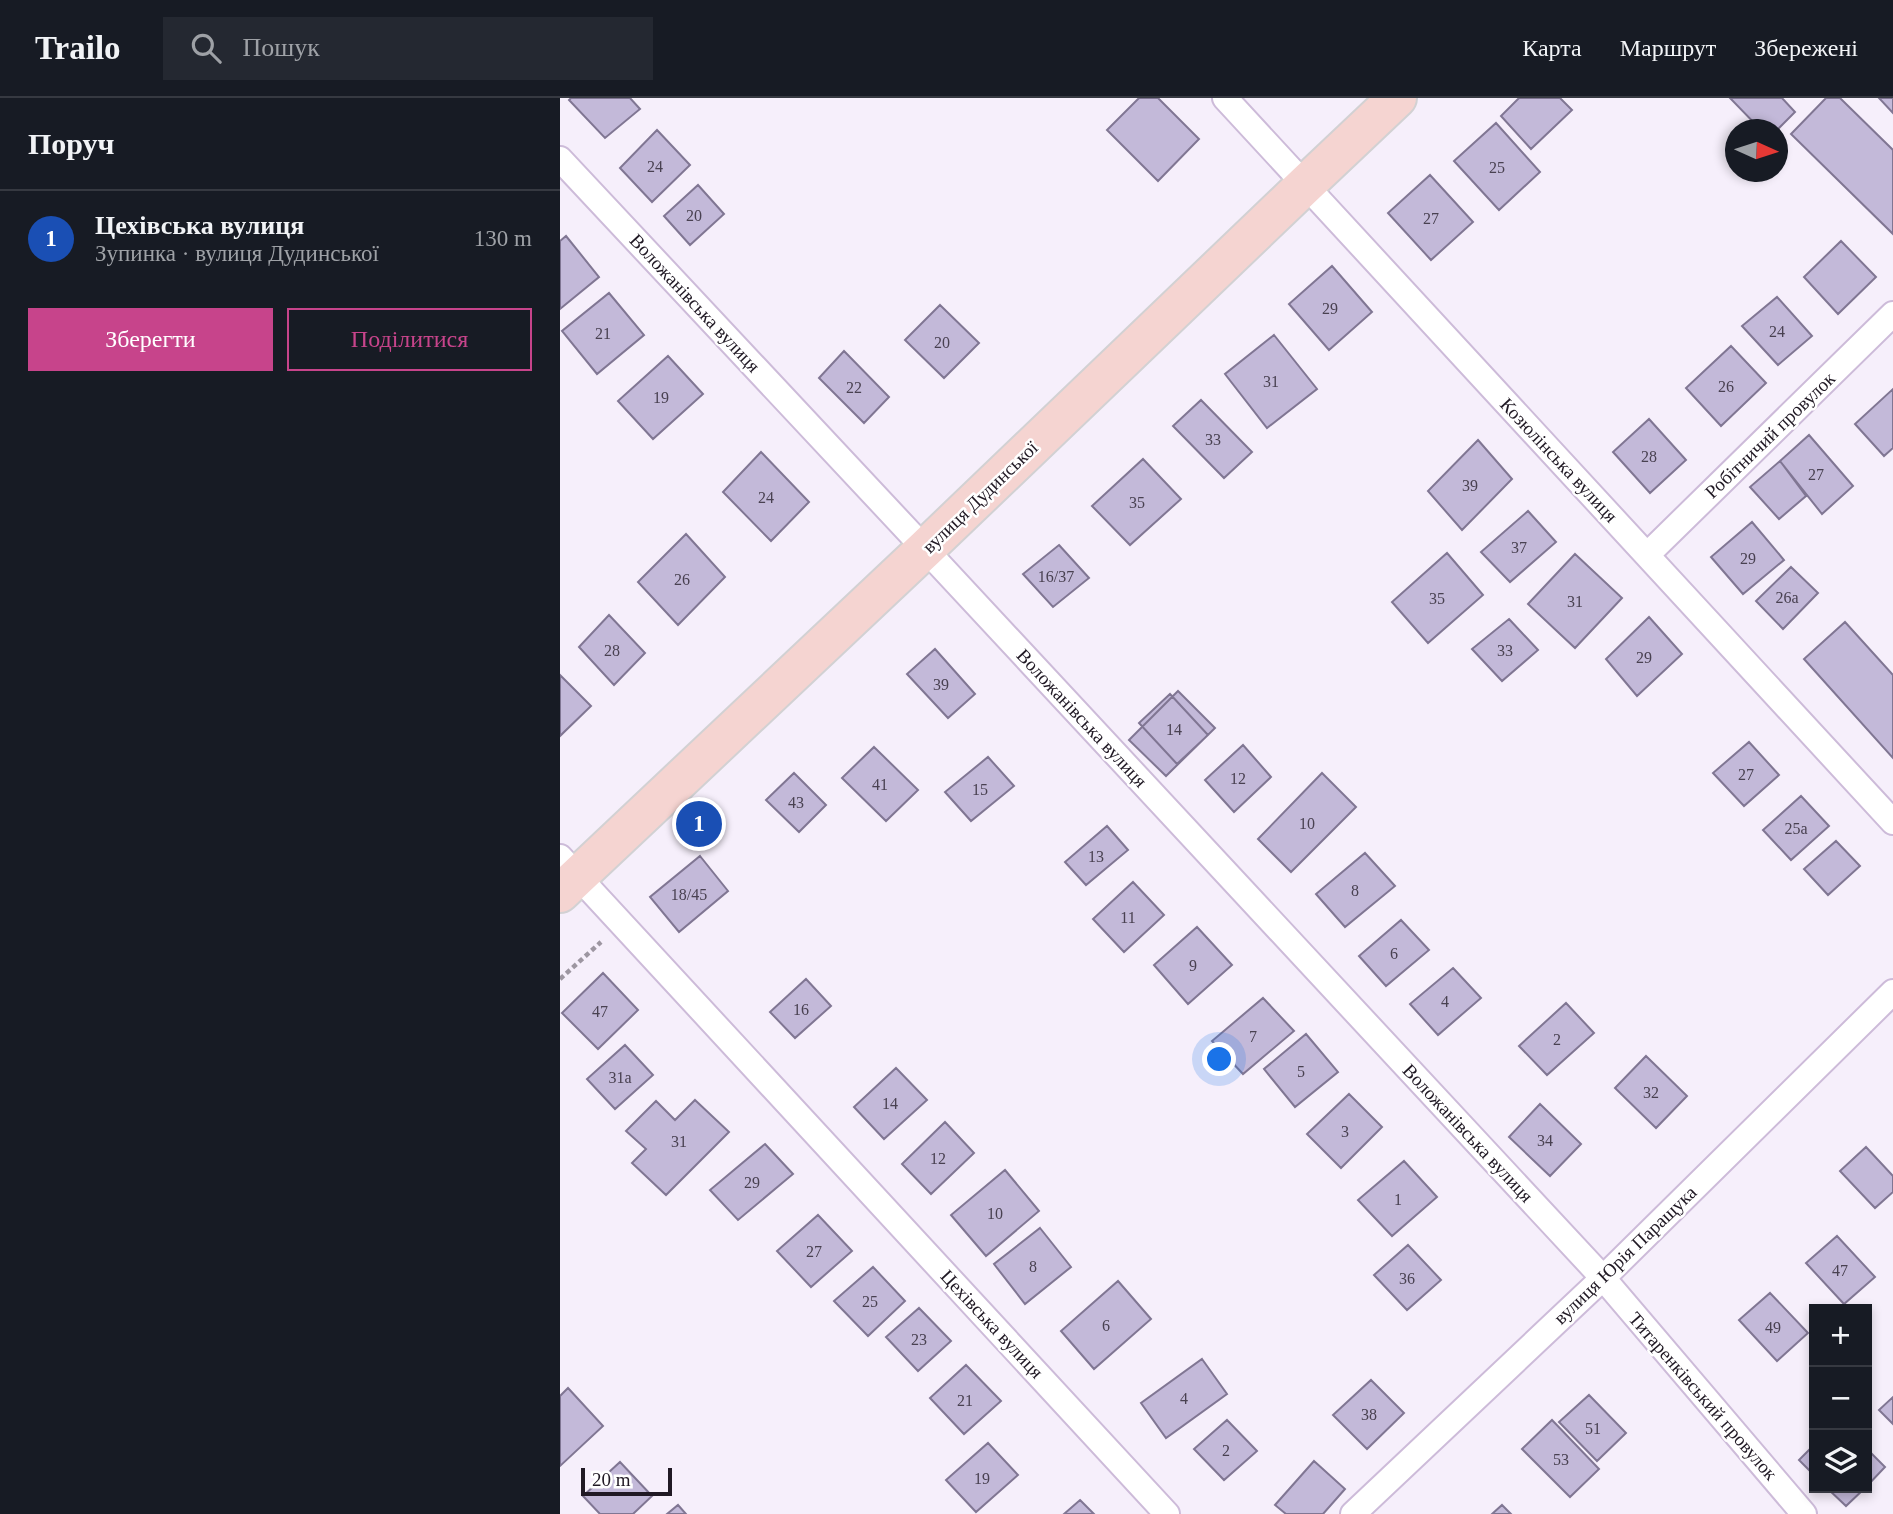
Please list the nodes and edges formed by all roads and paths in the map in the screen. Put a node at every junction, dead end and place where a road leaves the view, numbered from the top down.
1 (1225, 98) edge
2 (1397, 98) edge
3 (560, 159) edge
4 (1304, 185) junction
5 (1893, 314) edge
6 (925, 549) junction
7 (1647, 555) junction
8 (1893, 822) edge
9 (566, 876) edge
10 (621, 924) junction
11 (560, 979) edge
12 (1893, 992) edge
13 (1602, 1279) junction
14 (1167, 1514) edge
15 (1353, 1514) edge
16 (1804, 1514) edge

1 - 4 street, Козюлінська вулиця
2 - 4 main road, вулиця Дудинської
3 - 6 street, Воложанівська вулиця
4 - 6 main road, вулиця Дудинської
4 - 7 street, Козюлінська вулиця
5 - 7 street, Робітничий провулок
6 - 9 main road, вулиця Дудинської
6 - 13 street, Воложанівська вулиця
7 - 8 street, Козюлінська вулиця
9 - 10 street, Цехівська вулиця
10 - 11 path
10 - 14 street, Цехівська вулиця
12 - 13 street, вулиця Юрія Паращука
13 - 15 street, вулиця Юрія Паращука
13 - 16 street, Титаренківський провулок

